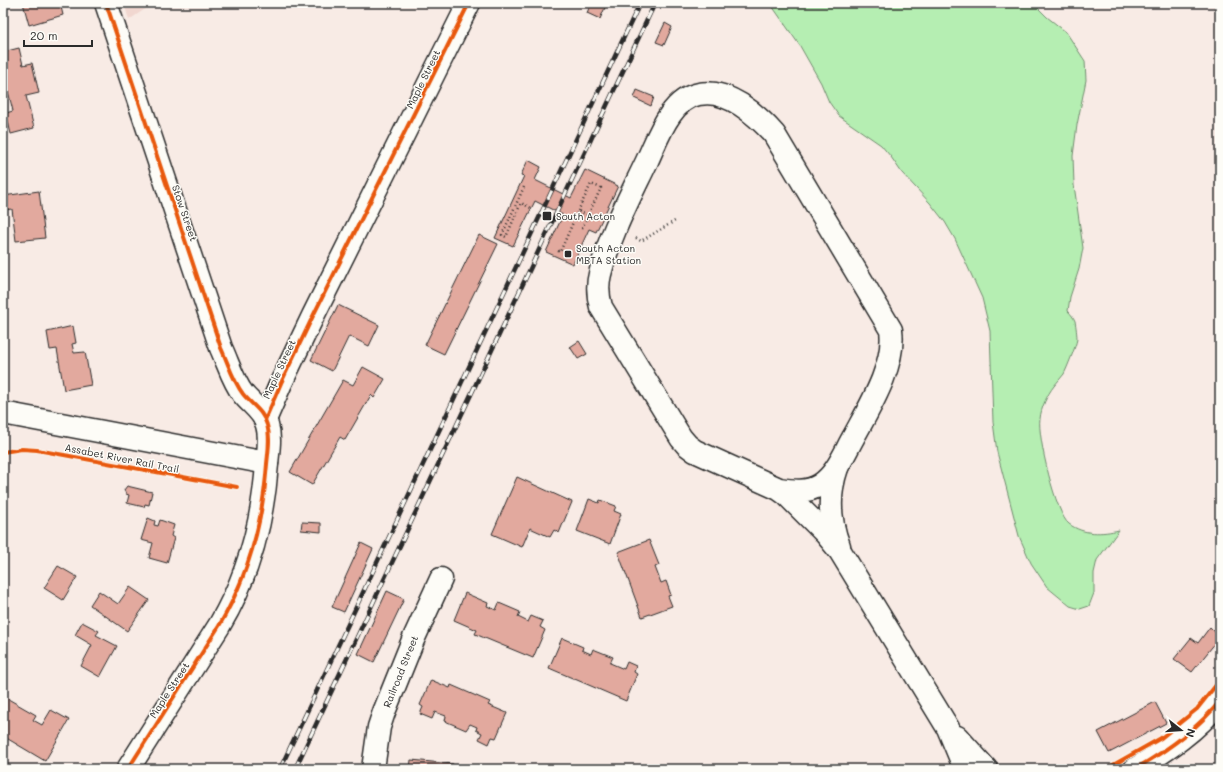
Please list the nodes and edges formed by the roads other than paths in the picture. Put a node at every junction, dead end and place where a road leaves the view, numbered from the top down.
1 (106, 3) edge
2 (469, 3) edge
3 (3, 413) edge
4 (266, 420) junction
5 (268, 463) junction
6 (837, 467) junction
7 (779, 489) junction
8 (840, 551) junction
9 (441, 579) dead end
10 (1220, 701) edge
11 (948, 728) junction
12 (962, 767) edge
13 (128, 769) edge
14 (373, 769) edge
15 (986, 769) edge
16 (1134, 769) edge

1 - 4 street, Stow Street
2 - 4 street, Maple Street
3 - 5 street
4 - 5 street, Maple Street
5 - 13 street, Maple Street
6 - 7 street
6 - 7 street
6 - 8 street
7 - 8 street
8 - 11 street
9 - 14 street, Railroad Street
10 - 16 street
11 - 12 street
11 - 15 street

